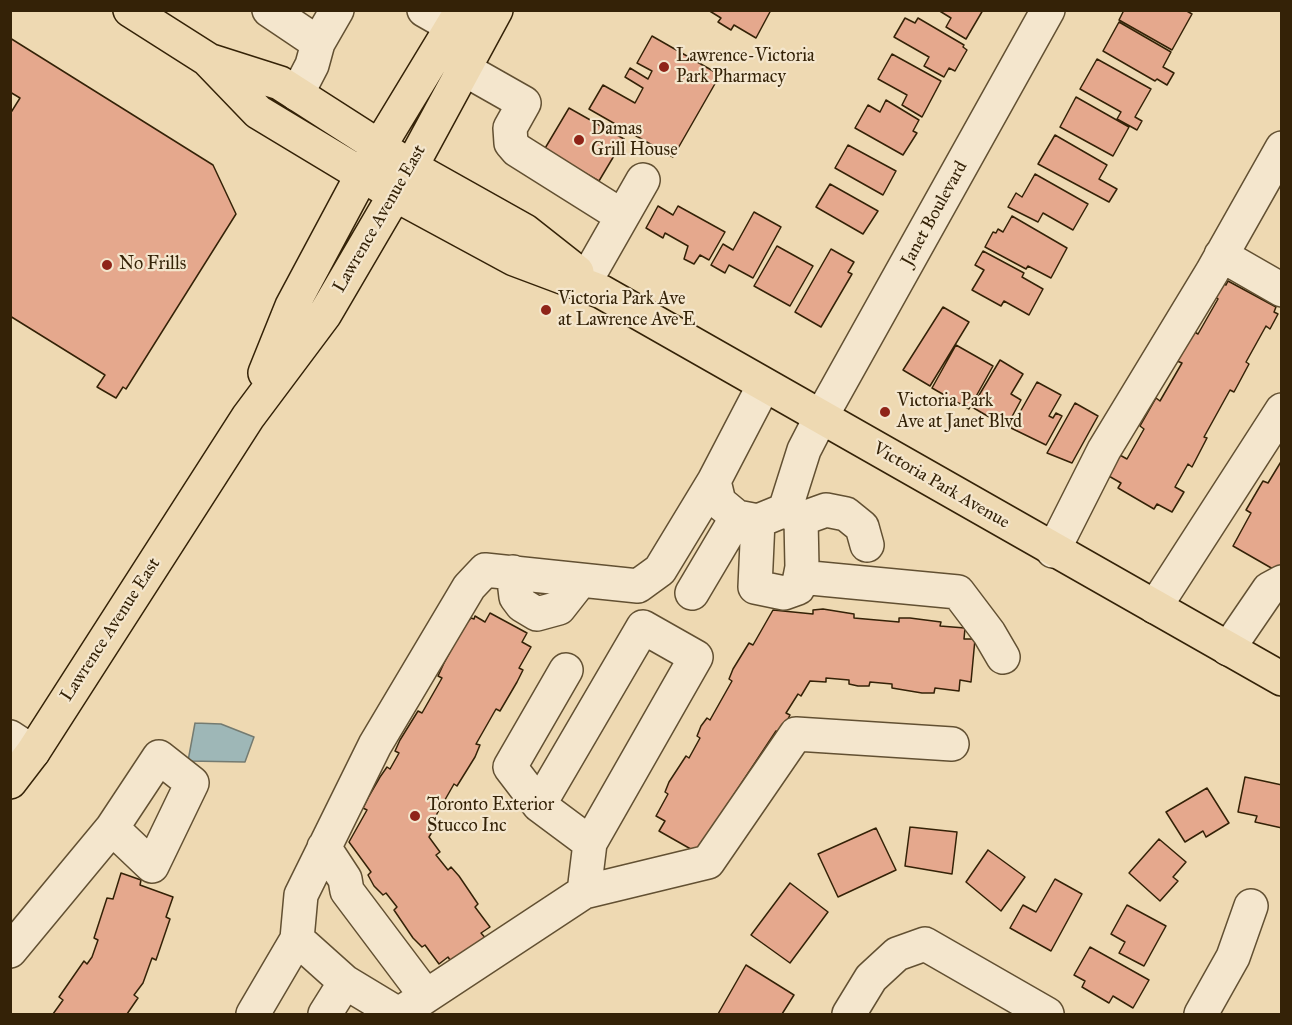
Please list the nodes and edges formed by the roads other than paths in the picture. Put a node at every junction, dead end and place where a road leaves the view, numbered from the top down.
1 (269, 10) edge
2 (424, 10) edge
3 (496, 10) edge
4 (1048, 10) edge
5 (151, 16) edge
6 (457, 18) edge
7 (326, 21) edge
8 (207, 59) junction
9 (464, 69) junction
10 (297, 94) junction
11 (379, 147) junction
12 (1281, 148) edge
13 (362, 175) junction
14 (643, 180) dead end
15 (403, 181) junction
16 (622, 216) junction
17 (1221, 255) junction
18 (594, 286) junction
19 (1281, 290) edge
20 (764, 385) junction
21 (1281, 410) edge
22 (248, 417) junction
23 (821, 417) junction
24 (714, 480) junction
25 (770, 517) junction
26 (867, 545) dead end
27 (1053, 551) junction
28 (800, 577) junction
29 (1281, 582) edge
30 (692, 592) dead end
31 (1155, 607) junction
32 (1228, 649) junction
33 (1003, 657) dead end
34 (566, 670) dead end
35 (1281, 679) edge
36 (952, 744) dead end
37 (22, 745) edge
38 (10, 782) edge
39 (538, 806) junction
40 (112, 828) dead end
41 (590, 843) junction
42 (324, 847) junction
43 (584, 892) junction
44 (1251, 906) dead end
45 (297, 939) junction
46 (10, 951) edge
47 (345, 982) junction
48 (426, 996) junction
49 (253, 1014) edge
50 (325, 1014) edge
51 (399, 1014) edge
52 (849, 1014) edge
53 (1047, 1014) edge
54 (1201, 1014) edge

1 - 7 street
2 - 6 street
3 - 9 main road, Lawrence Avenue East
4 - 23 street, Janet Boulevard
5 - 8 main road, Victoria Park Avenue
6 - 11 main road, Lawrence Avenue East
7 - 10 street
8 - 10 main road, Victoria Park Avenue
8 - 13 main road, Victoria Park Avenue
9 - 15 main road, Lawrence Avenue East
9 - 16 street
10 - 11 main road, Victoria Park Avenue
11 - 13 main road, Lawrence Avenue East
11 - 15 main road, Victoria Park Avenue
12 - 17 street
13 - 15 main road, Victoria Park Avenue
13 - 22 main road, Lawrence Avenue East
14 - 16 street
15 - 18 main road, Victoria Park Avenue
15 - 22 main road, Lawrence Avenue East
16 - 18 street
17 - 19 street
17 - 27 street
18 - 20 main road, Victoria Park Avenue
20 - 23 main road, Victoria Park Avenue
20 - 24 street
21 - 31 street
22 - 37 main road, Lawrence Avenue East
23 - 25 street, Janet Boulevard
23 - 27 main road, Victoria Park Avenue
24 - 25 street
24 - 42 street
25 - 26 street
25 - 28 street
25 - 28 street
25 - 30 street
27 - 31 main road, Victoria Park Avenue
28 - 33 street
29 - 32 street
31 - 32 main road, Victoria Park Avenue
32 - 35 main road, Victoria Park Avenue
34 - 39 street
36 - 43 street
37 - 38 main road, Lawrence Avenue East
39 - 41 street
39 - 41 street
40 - 46 street
41 - 43 street
42 - 45 street
42 - 48 street
43 - 48 street
44 - 54 street
45 - 47 street
45 - 49 street
47 - 50 street
47 - 51 street
48 - 51 street
52 - 53 street

